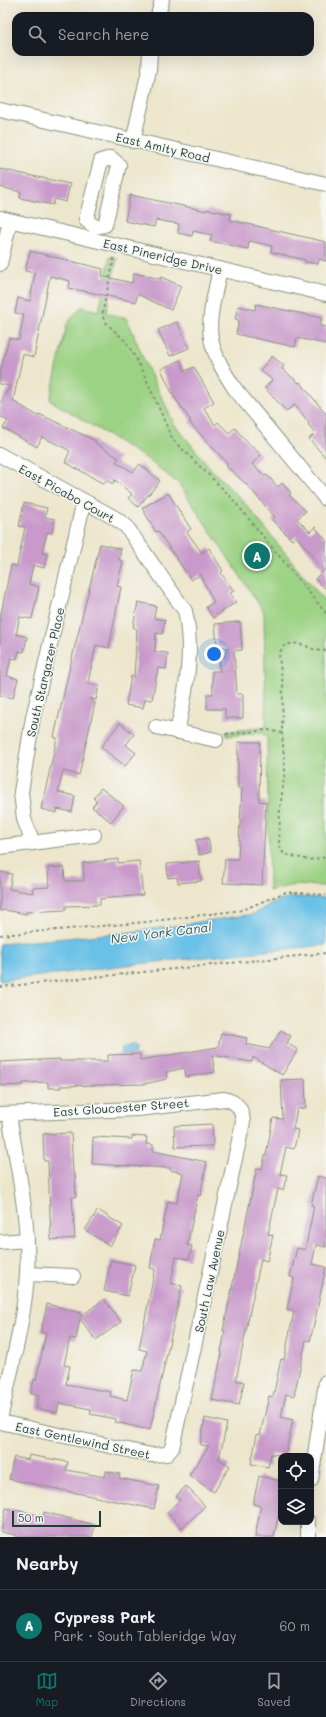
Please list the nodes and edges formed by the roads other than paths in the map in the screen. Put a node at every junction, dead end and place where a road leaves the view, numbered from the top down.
1 (162, 0) edge
2 (159, 12) edge
3 (150, 56) edge
4 (0, 110) edge
5 (116, 137) junction
6 (133, 141) junction
7 (111, 158) junction
8 (326, 184) edge
9 (5, 220) edge
10 (94, 233) junction
11 (0, 264) edge
12 (220, 269) junction
13 (326, 294) edge
14 (0, 456) edge
15 (326, 499) edge
16 (84, 501) junction
17 (156, 727) dead end
18 (177, 732) junction
19 (220, 737) road end
20 (94, 835) dead end
21 (33, 843) junction
22 (0, 847) edge
23 (239, 1106) joint
24 (5, 1114) edge
25 (27, 1240) junction
26 (0, 1242) edge
27 (27, 1274) junction
28 (73, 1276) dead end
29 (326, 1382) edge
30 (0, 1421) edge
31 (167, 1454) joint
32 (314, 1460) edge
33 (308, 1525) edge
34 (308, 1537) edge

1 - 2 street
3 - 6 street
4 - 5 street, East Amity Road
5 - 6 street, East Amity Road
5 - 7 street
6 - 8 street, East Amity Road
7 - 10 street
7 - 10 street
9 - 10 street, East Pineridge Drive
9 - 11 street
10 - 12 street, East Pineridge Drive
12 - 13 street, East Pineridge Drive
12 - 15 street
14 - 16 street, East Picabo Court
16 - 18 street, East Picabo Court
16 - 21 street, South Stargazer Place
17 - 18 street
18 - 19 street
20 - 21 street
21 - 22 street
23 - 24 street, East Gloucester Street
23 - 31 street, South Law Avenue
24 - 25 street
25 - 26 street
25 - 27 street
27 - 28 street
27 - 30 street
29 - 32 street
30 - 31 street, East Gentlewind Street
33 - 34 street

